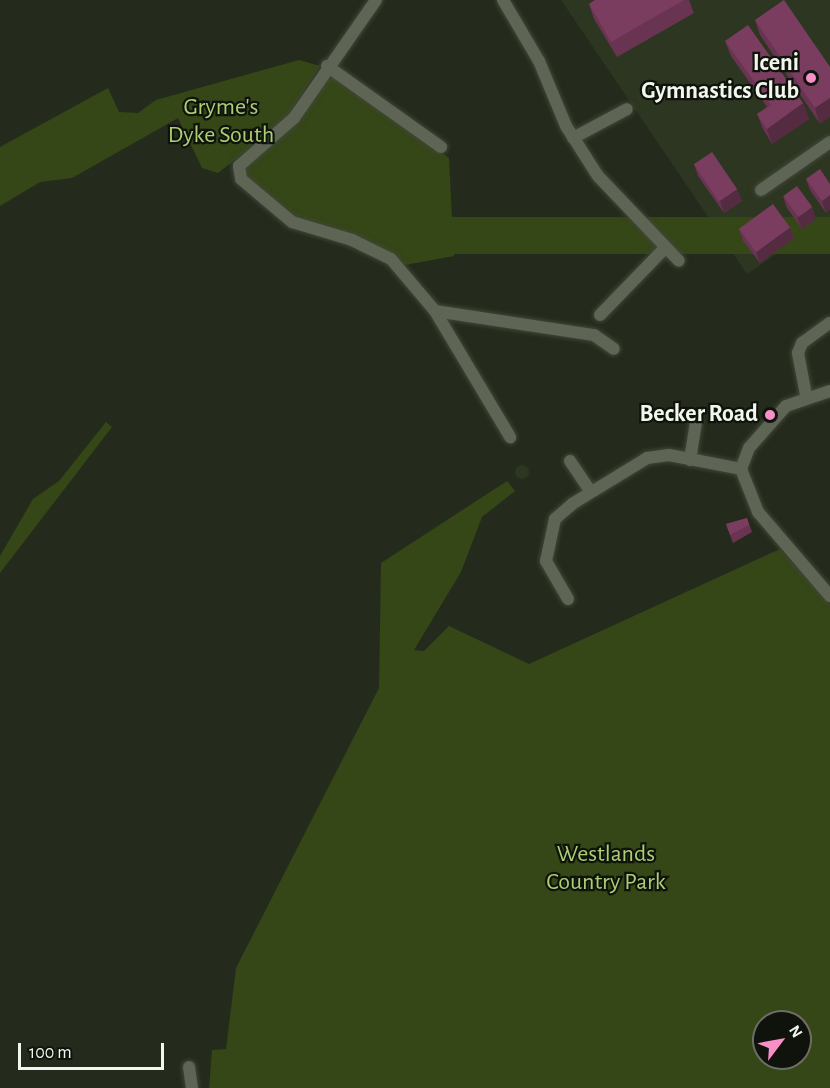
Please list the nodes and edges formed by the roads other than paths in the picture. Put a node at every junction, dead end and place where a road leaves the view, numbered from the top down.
1 (376, 0) edge
2 (502, 0) edge
3 (327, 66) junction
4 (627, 109) dead end
5 (573, 138) junction
6 (830, 142) edge
7 (441, 147) dead end
8 (761, 190) dead end
9 (665, 248) junction
10 (680, 261) dead end
11 (435, 310) junction
12 (600, 315) dead end
13 (830, 323) edge
14 (614, 349) dead end
15 (830, 392) edge
16 (806, 395) junction
17 (696, 422) dead end
18 (510, 437) dead end
19 (690, 460) junction
20 (570, 461) dead end
21 (741, 469) junction
22 (590, 491) junction
23 (830, 596) edge
24 (568, 599) dead end
25 (189, 1067) dead end
26 (192, 1088) edge

1 - 3 street
2 - 5 street
3 - 7 street
3 - 11 street
4 - 5 street
5 - 9 street
6 - 8 street
9 - 10 street
9 - 12 street
11 - 14 street
11 - 18 street
13 - 16 street
15 - 16 street
16 - 21 street
17 - 19 street
19 - 21 street
19 - 22 street
20 - 22 street
21 - 23 street
22 - 24 street
25 - 26 street

